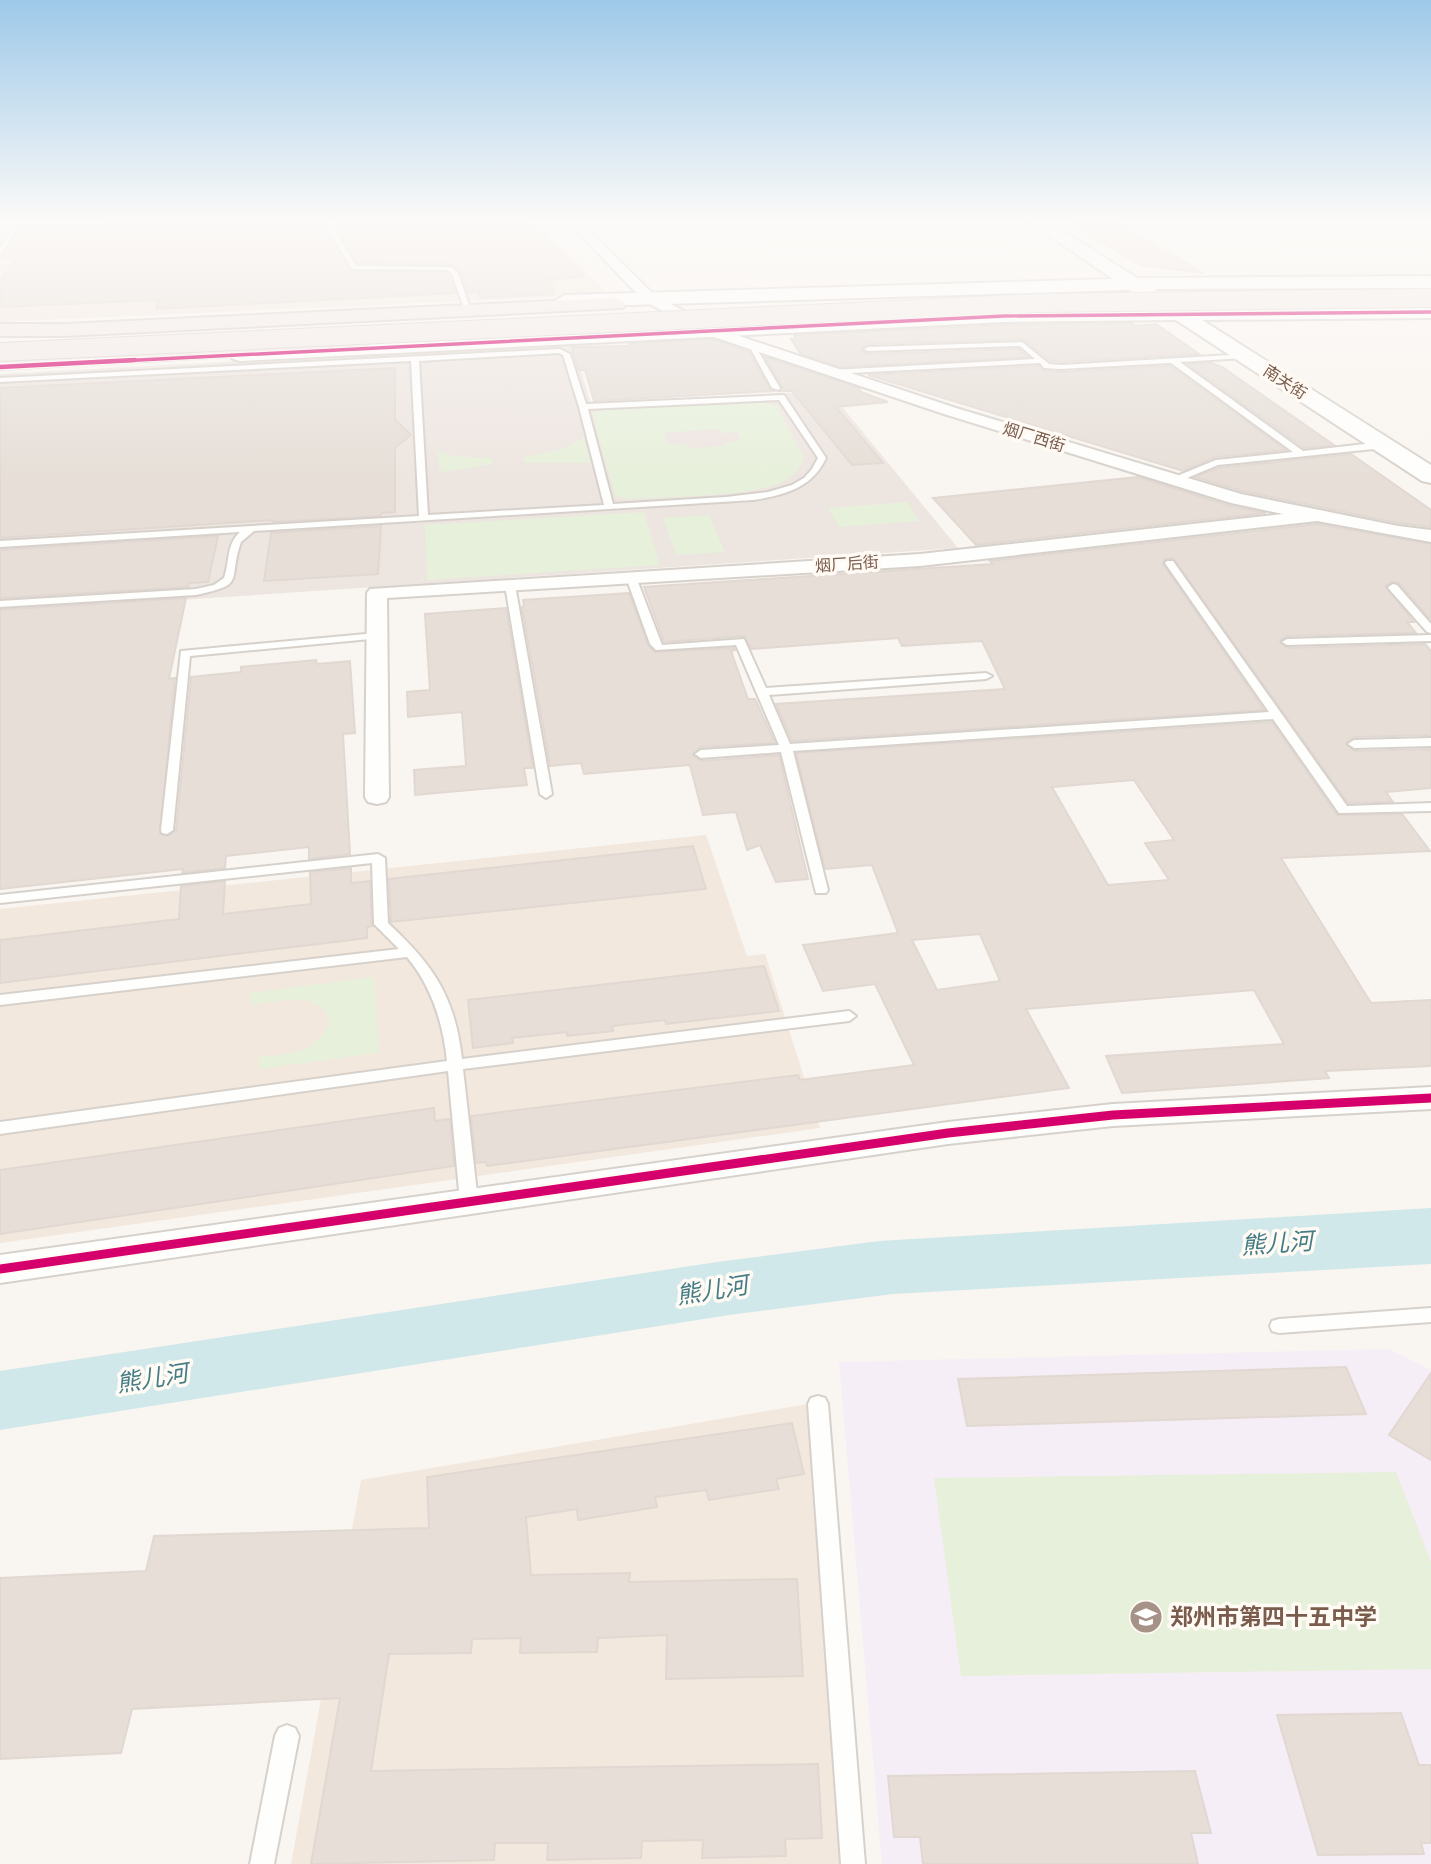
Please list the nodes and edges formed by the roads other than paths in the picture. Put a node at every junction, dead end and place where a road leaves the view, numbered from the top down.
1 (446, 307) edge
2 (546, 307) edge
3 (666, 307) edge
4 (839, 307) edge
5 (861, 307) edge
6 (913, 307) edge
7 (1169, 307) edge
8 (1177, 312) junction
9 (1431, 312) edge
10 (0, 329) edge
11 (713, 332) junction
12 (0, 341) edge
13 (751, 346) junction
14 (486, 349) junction
15 (868, 349) dead end
16 (0, 352) edge
17 (1244, 356) junction
18 (415, 359) junction
19 (1174, 361) junction
20 (1042, 362) junction
21 (0, 365) edge
22 (831, 372) junction
23 (0, 380) edge
24 (776, 388) dead end
25 (583, 407) junction
26 (1383, 446) junction
27 (1300, 453) junction
28 (1431, 476) edge
29 (1175, 480) junction
30 (609, 508) junction
31 (1315, 516) junction
32 (424, 519) junction
33 (262, 528) junction
34 (1431, 536) edge
35 (0, 544) edge
36 (1170, 563) dead end
37 (631, 577) junction
38 (510, 585) junction
39 (1393, 587) dead end
40 (0, 604) edge
41 (1431, 630) edge
42 (377, 636) junction
43 (1431, 638) edge
44 (1287, 642) dead end
45 (986, 676) dead end
46 (762, 692) junction
47 (1276, 715) junction
48 (1431, 742) edge
49 (1354, 744) dead end
50 (786, 748) junction
51 (701, 754) dead end
52 (546, 794) dead end
53 (377, 797) dead end
54 (1431, 807) edge
55 (167, 830) dead end
56 (821, 890) dead end
57 (0, 899) edge
58 (409, 951) junction
59 (0, 1000) edge
60 (849, 1016) dead end
61 (453, 1065) junction
62 (1431, 1098) edge
63 (0, 1128) edge
64 (469, 1202) junction
65 (0, 1269) edge
66 (1431, 1315) edge
67 (1279, 1326) dead end
68 (818, 1404) dead end
69 (287, 1736) dead end
70 (262, 1864) edge
71 (853, 1864) edge

1 - 10 street
2 - 10 highway
3 - 11 street, 烟厂西街
4 - 12 highway
5 - 16 highway, bridge
6 - 21 highway, bridge
7 - 8 street, 南关街
8 - 9 street
8 - 11 street
8 - 17 street, 南关街
11 - 13 street, 烟厂西街
11 - 14 street
13 - 22 street, 烟厂西街
13 - 24 lane
14 - 18 lane
14 - 21 street
14 - 25 lane
15 - 20 lane
17 - 19 lane
17 - 26 street, 南关街
18 - 23 lane
18 - 32 lane
19 - 20 lane
19 - 27 lane
20 - 22 lane
22 - 29 street, 烟厂西街
25 - 30 lane
25 - 30 lane
26 - 27 lane
26 - 28 street, 南关街
27 - 29 lane
29 - 31 street, 烟厂西街
30 - 32 lane
31 - 34 street, 烟厂西街
31 - 37 street, 烟厂后街
32 - 33 lane
33 - 35 lane
33 - 40 lane
36 - 47 lane
37 - 38 street, 烟厂后街
37 - 46 lane
38 - 42 street, 烟厂后街
38 - 52 lane
39 - 41 lane
42 - 53 street
42 - 55 lane
43 - 44 lane
45 - 46 lane
46 - 50 lane
47 - 50 lane
47 - 54 lane
48 - 49 lane
50 - 51 lane
50 - 56 lane
57 - 58 lane
58 - 59 lane
58 - 61 lane
60 - 61 lane
61 - 63 lane
61 - 64 lane
62 - 64 street
64 - 65 street
66 - 67 lane
68 - 71 lane
69 - 70 lane

